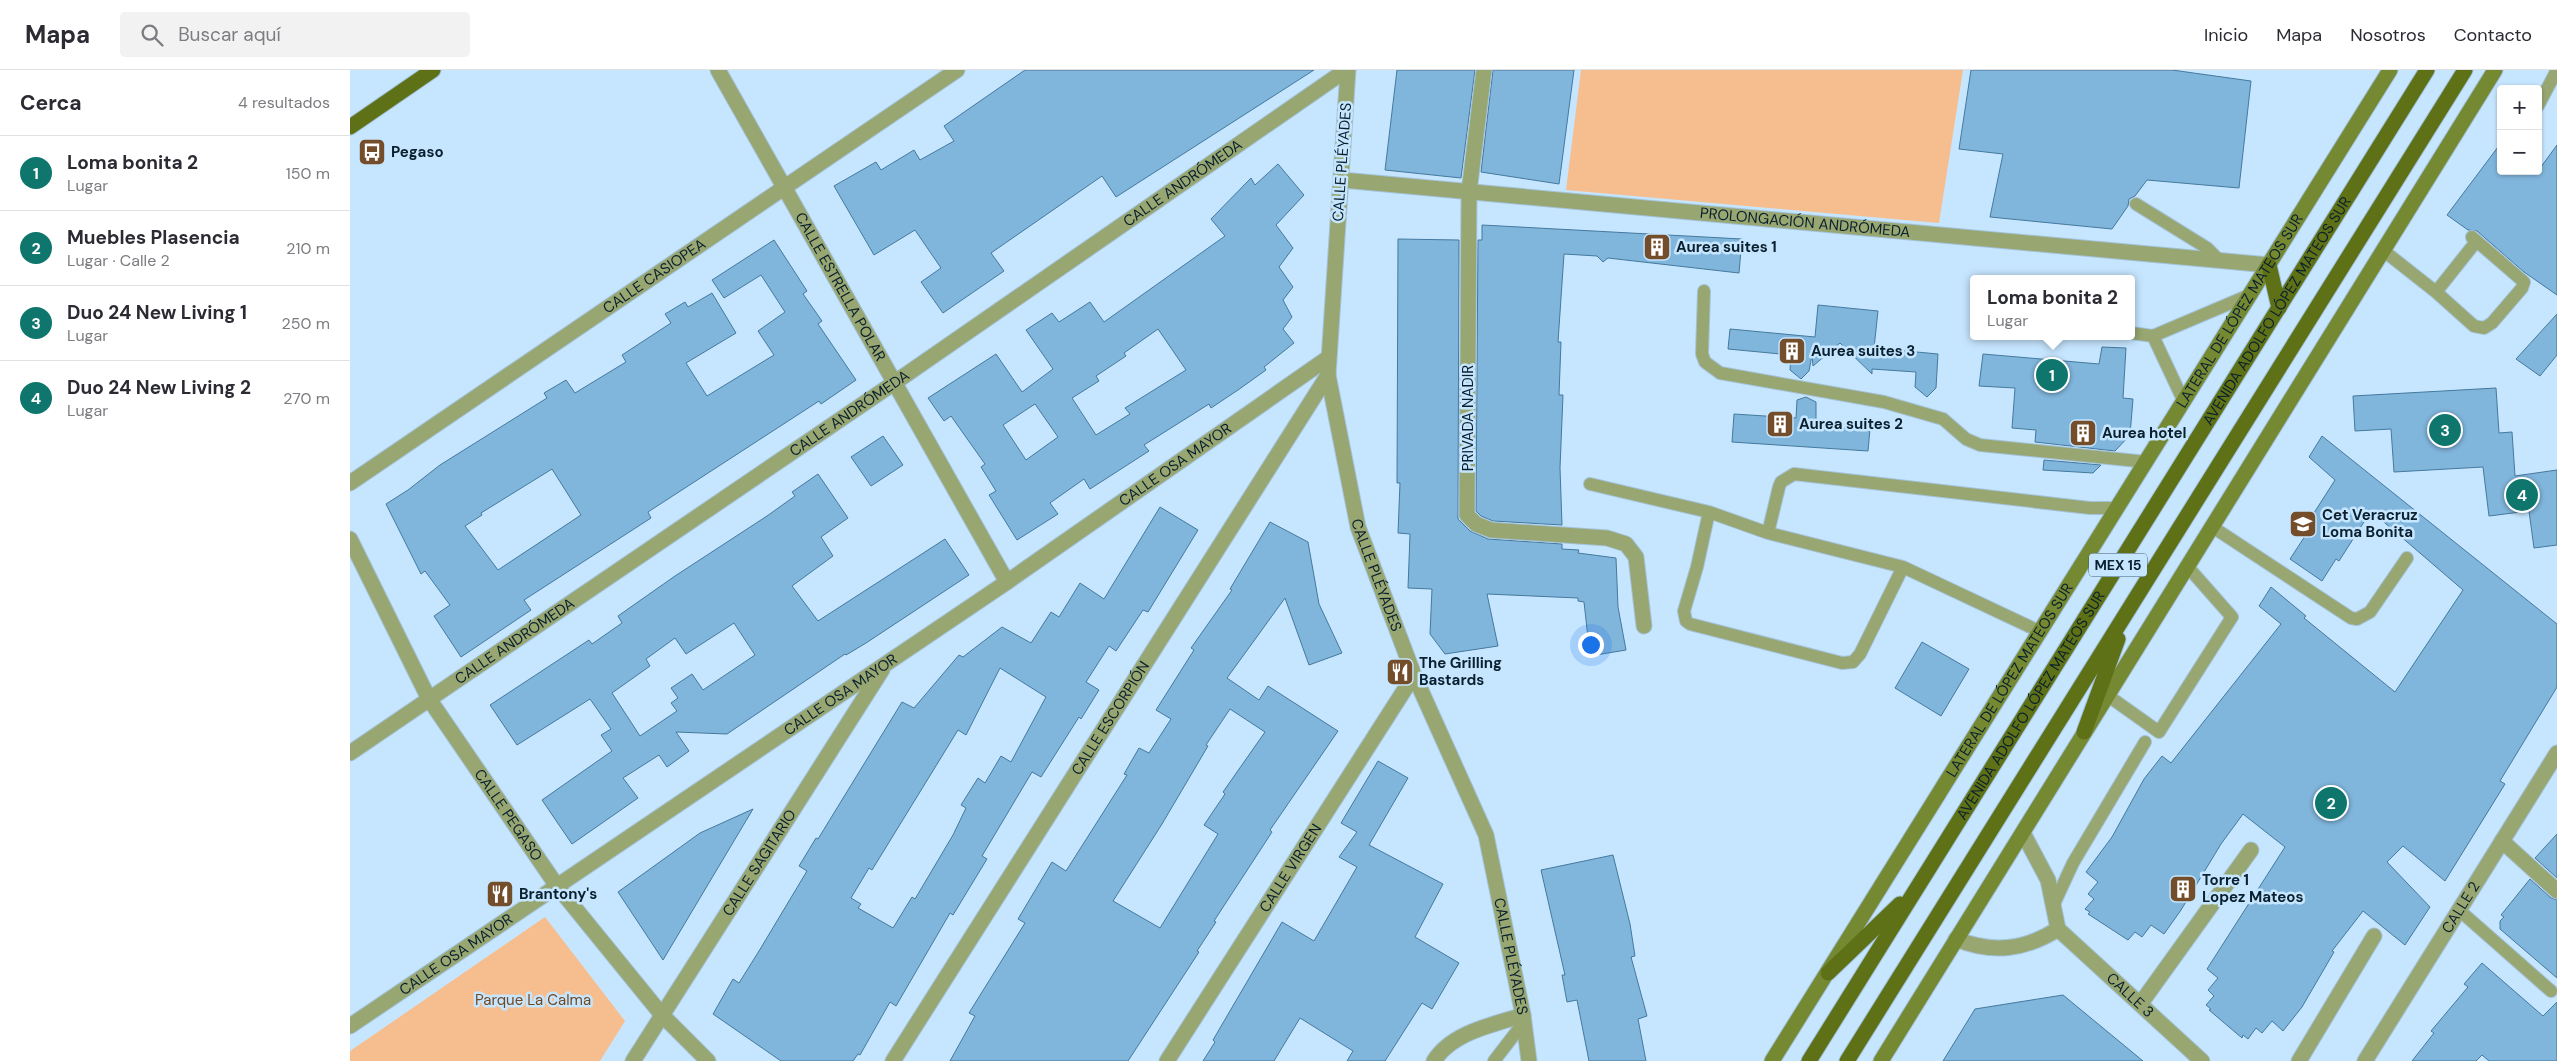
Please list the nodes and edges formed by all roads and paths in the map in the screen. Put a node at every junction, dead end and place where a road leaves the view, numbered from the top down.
1 (433, 70) edge
2 (718, 70) edge
3 (957, 70) edge
4 (1347, 70) edge
5 (1484, 70) edge
6 (2390, 70) edge
7 (2427, 70) edge
8 (2465, 70) edge
9 (2495, 70) edge
10 (2557, 70) edge
11 (2542, 98) edge
12 (350, 127) edge
13 (1342, 180) junction
14 (784, 187) junction
15 (1469, 192) junction
16 (2136, 204) dead end
17 (2384, 251) junction
18 (2220, 261) junction
19 (2269, 265) junction
20 (1704, 291) dead end
21 (2436, 292) junction
22 (2252, 294) junction
23 (2279, 308) junction
24 (2135, 334) edge
25 (2153, 336) junction
26 (1328, 358) junction
27 (1328, 375) junction
28 (894, 383) junction
29 (2184, 402) junction
30 (2147, 462) junction
31 (350, 483) edge
32 (1590, 484) dead end
33 (2118, 508) junction
34 (1709, 512) junction
35 (2211, 526) junction
36 (1768, 533) junction
37 (350, 539) edge
38 (2407, 558) dead end
39 (2187, 566) junction
40 (1903, 567) junction
41 (1007, 582) junction
42 (2129, 608) junction
43 (1644, 626) dead end
44 (2041, 632) junction
45 (886, 664) junction
46 (1414, 675) junction
47 (2106, 695) junction
48 (429, 699) junction
49 (2084, 732) junction
50 (2145, 742) dead end
51 (350, 753) edge
52 (2557, 753) edge
53 (2022, 833) junction
54 (2502, 841) junction
55 (2251, 850) dead end
56 (557, 886) junction
57 (1916, 889) junction
58 (2557, 891) edge
59 (2054, 904) junction
60 (2459, 910) junction
61 (2058, 929) junction
62 (2374, 936) dead end
63 (1956, 939) junction
64 (1828, 972) junction
65 (2551, 991) dead end
66 (2141, 1003) junction
67 (662, 1015) junction
68 (1523, 1019) junction
69 (350, 1026) edge
70 (633, 1061) edge
71 (708, 1061) edge
72 (893, 1061) edge
73 (1166, 1061) edge
74 (1434, 1061) edge
75 (1494, 1061) edge
76 (1529, 1061) edge
77 (1772, 1061) edge
78 (1809, 1061) edge
79 (1847, 1061) edge
80 (1881, 1061) edge
81 (2202, 1061) edge
82 (2299, 1061) edge
83 (2365, 1061) edge

1 - 12 main road
2 - 14 street, CALLE ESTRELLA POLAR
3 - 14 street, CALLE CASIOPEA
4 - 13 street, CALLE PLÉYADES
4 - 28 street, CALLE ANDRÓMEDA
5 - 15 street, PRIVADA NADIR
6 - 19 main road, LATERAL DE LÓPEZ MATEOS SUR
7 - 23 main road, AVENIDA ADOLFO LÓPEZ MATEOS SUR / MEX 15
8 - 42 main road, MEX 15
9 - 17 main road
10 - 11 lane
13 - 15 street, PROLONGACIÓN ANDRÓMEDA
13 - 26 street, CALLE PLÉYADES
14 - 28 street, CALLE ESTRELLA POLAR
14 - 31 street, CALLE CASIOPEA
15 - 18 street, PROLONGACIÓN ANDRÓMEDA
15 - 43 street, PRIVADA NADIR
16 - 18 lane
17 - 21 lane
17 - 35 main road
18 - 19 street, PROLONGACIÓN ANDRÓMEDA
19 - 22 main road, LATERAL DE LÓPEZ MATEOS SUR
19 - 23 main road
20 - 30 lane
21 - 21 lane
22 - 25 lane
22 - 29 main road, LATERAL DE LÓPEZ MATEOS SUR
23 - 57 main road, AVENIDA ADOLFO LÓPEZ MATEOS SUR / MEX 15
24 - 25 lane
25 - 29 lane
26 - 27 street, CALLE PLÉYADES
26 - 41 street, CALLE OSA MAYOR
27 - 46 street, CALLE PLÉYADES
27 - 72 street, CALLE ESCORPIÓN
28 - 41 street, CALLE ESTRELLA POLAR
28 - 48 street, CALLE ANDRÓMEDA
29 - 30 main road, LATERAL DE LÓPEZ MATEOS SUR
30 - 33 main road, LATERAL DE LÓPEZ MATEOS SUR
32 - 34 lane
33 - 36 lane
33 - 44 main road, LATERAL DE LÓPEZ MATEOS SUR
34 - 36 lane
34 - 40 lane
35 - 38 lane
35 - 39 main road
36 - 40 lane
37 - 48 street, CALLE PEGASO
39 - 47 main road
39 - 47 lane
40 - 44 lane
41 - 45 street, CALLE OSA MAYOR
42 - 49 main road
42 - 79 main road, MEX 15
44 - 64 main road, LATERAL DE LÓPEZ MATEOS SUR
45 - 56 street, CALLE OSA MAYOR
45 - 67 street, CALLE SAGITARIO
46 - 68 street, CALLE PLÉYADES
46 - 73 street, CALLE VIRGEN
47 - 49 main road
48 - 51 street, CALLE ANDRÓMEDA
48 - 56 street, CALLE PEGASO
49 - 53 main road
50 - 59 lane
52 - 54 street, CALLE 2
53 - 59 street
53 - 63 main road
54 - 58 street
54 - 60 street, CALLE 2
55 - 66 street
56 - 67 street, CALLE PEGASO
56 - 69 street, CALLE OSA MAYOR
57 - 64 main road
57 - 78 main road, AVENIDA ADOLFO LÓPEZ MATEOS SUR / MEX 15
59 - 61 street
60 - 65 lane
60 - 83 street, CALLE 2
61 - 63 street
61 - 66 street, CALLE 3
62 - 82 street
63 - 80 main road
64 - 77 main road, LATERAL DE LÓPEZ MATEOS SUR
66 - 81 street, CALLE 3
67 - 70 street, CALLE SAGITARIO
67 - 71 street, CALLE PEGASO
68 - 74 street
68 - 75 lane
68 - 76 street, CALLE PLÉYADES

